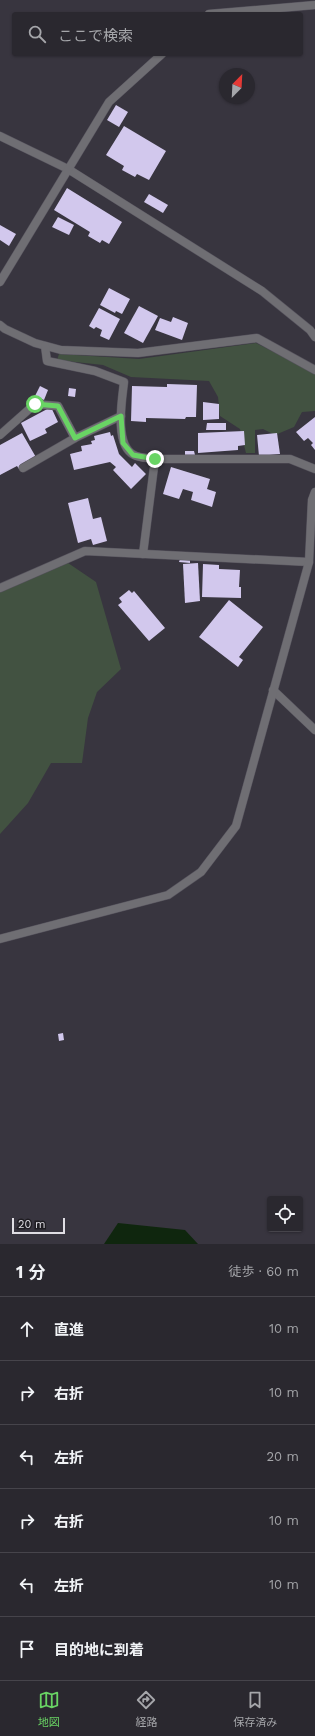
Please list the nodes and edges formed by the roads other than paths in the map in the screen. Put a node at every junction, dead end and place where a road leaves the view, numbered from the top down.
1 (315, 5) edge
2 (233, 12) edge
3 (160, 56) edge
4 (0, 136) edge
5 (68, 169) junction
6 (0, 282) edge
7 (0, 325) edge
8 (315, 337) edge
9 (45, 346) junction
10 (315, 370) edge
11 (121, 416) junction
12 (0, 435) edge
13 (75, 438) junction
14 (155, 459) junction
15 (23, 468) dead end
16 (315, 469) edge
17 (315, 492) edge
18 (143, 554) junction
19 (309, 562) junction
20 (0, 588) edge
21 (273, 690) junction
22 (315, 730) edge
23 (0, 939) edge

1 - 2 street
3 - 5 street
4 - 5 street
5 - 6 street
5 - 8 street
7 - 9 street
9 - 10 street
9 - 11 street
11 - 13 street
11 - 14 street
12 - 13 street
13 - 15 street
14 - 16 street
14 - 18 street
17 - 19 street
18 - 19 street
18 - 20 street
19 - 21 street
21 - 22 street
21 - 23 street

